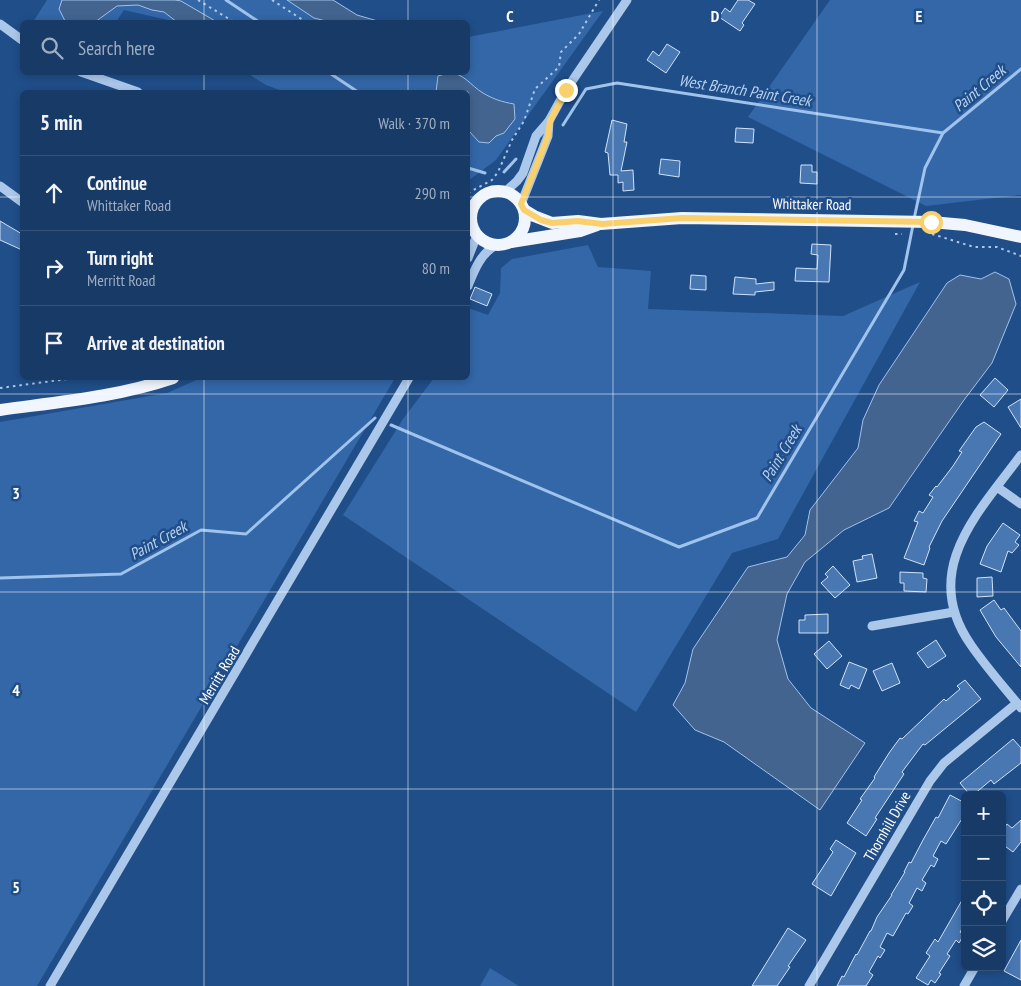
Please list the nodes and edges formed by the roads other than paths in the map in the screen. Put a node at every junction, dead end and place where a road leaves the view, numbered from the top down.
1 (627, 0) edge
2 (0, 24) edge
3 (20, 39) edge
4 (90, 75) edge
5 (132, 90) edge
6 (550, 121) junction
7 (0, 186) edge
8 (505, 192) junction
9 (471, 200) edge
10 (20, 201) edge
11 (523, 207) junction
12 (602, 224) junction
13 (473, 233) edge
14 (1021, 237) edge
15 (511, 242) junction
16 (496, 245) junction
17 (470, 248) edge
18 (470, 281) edge
19 (167, 380) edge
20 (408, 380) edge
21 (0, 410) edge
22 (1021, 455) edge
23 (997, 487) junction
24 (1021, 504) edge
25 (954, 612) junction
26 (872, 626) dead end
27 (1019, 706) edge
28 (1021, 889) edge
29 (1006, 914) edge
30 (973, 971) edge
31 (50, 986) edge
32 (809, 986) edge
33 (964, 986) edge

1 - 6 street
2 - 3 street
4 - 5 street
6 - 8 street
6 - 11 street
7 - 10 street
8 - 9 main road
8 - 11 main road
9 - 13 main road
11 - 12 main road, Whittaker Road
11 - 15 main road
12 - 14 main road, Whittaker Road
12 - 15 main road, Whittaker Road
13 - 16 main road
13 - 17 street
15 - 16 main road
16 - 18 street
19 - 21 main road
20 - 31 street, Merritt Road
22 - 23 street
23 - 24 street
23 - 25 street
25 - 26 street
25 - 27 street
27 - 32 street, Thornhill Drive
28 - 29 street
30 - 33 street

